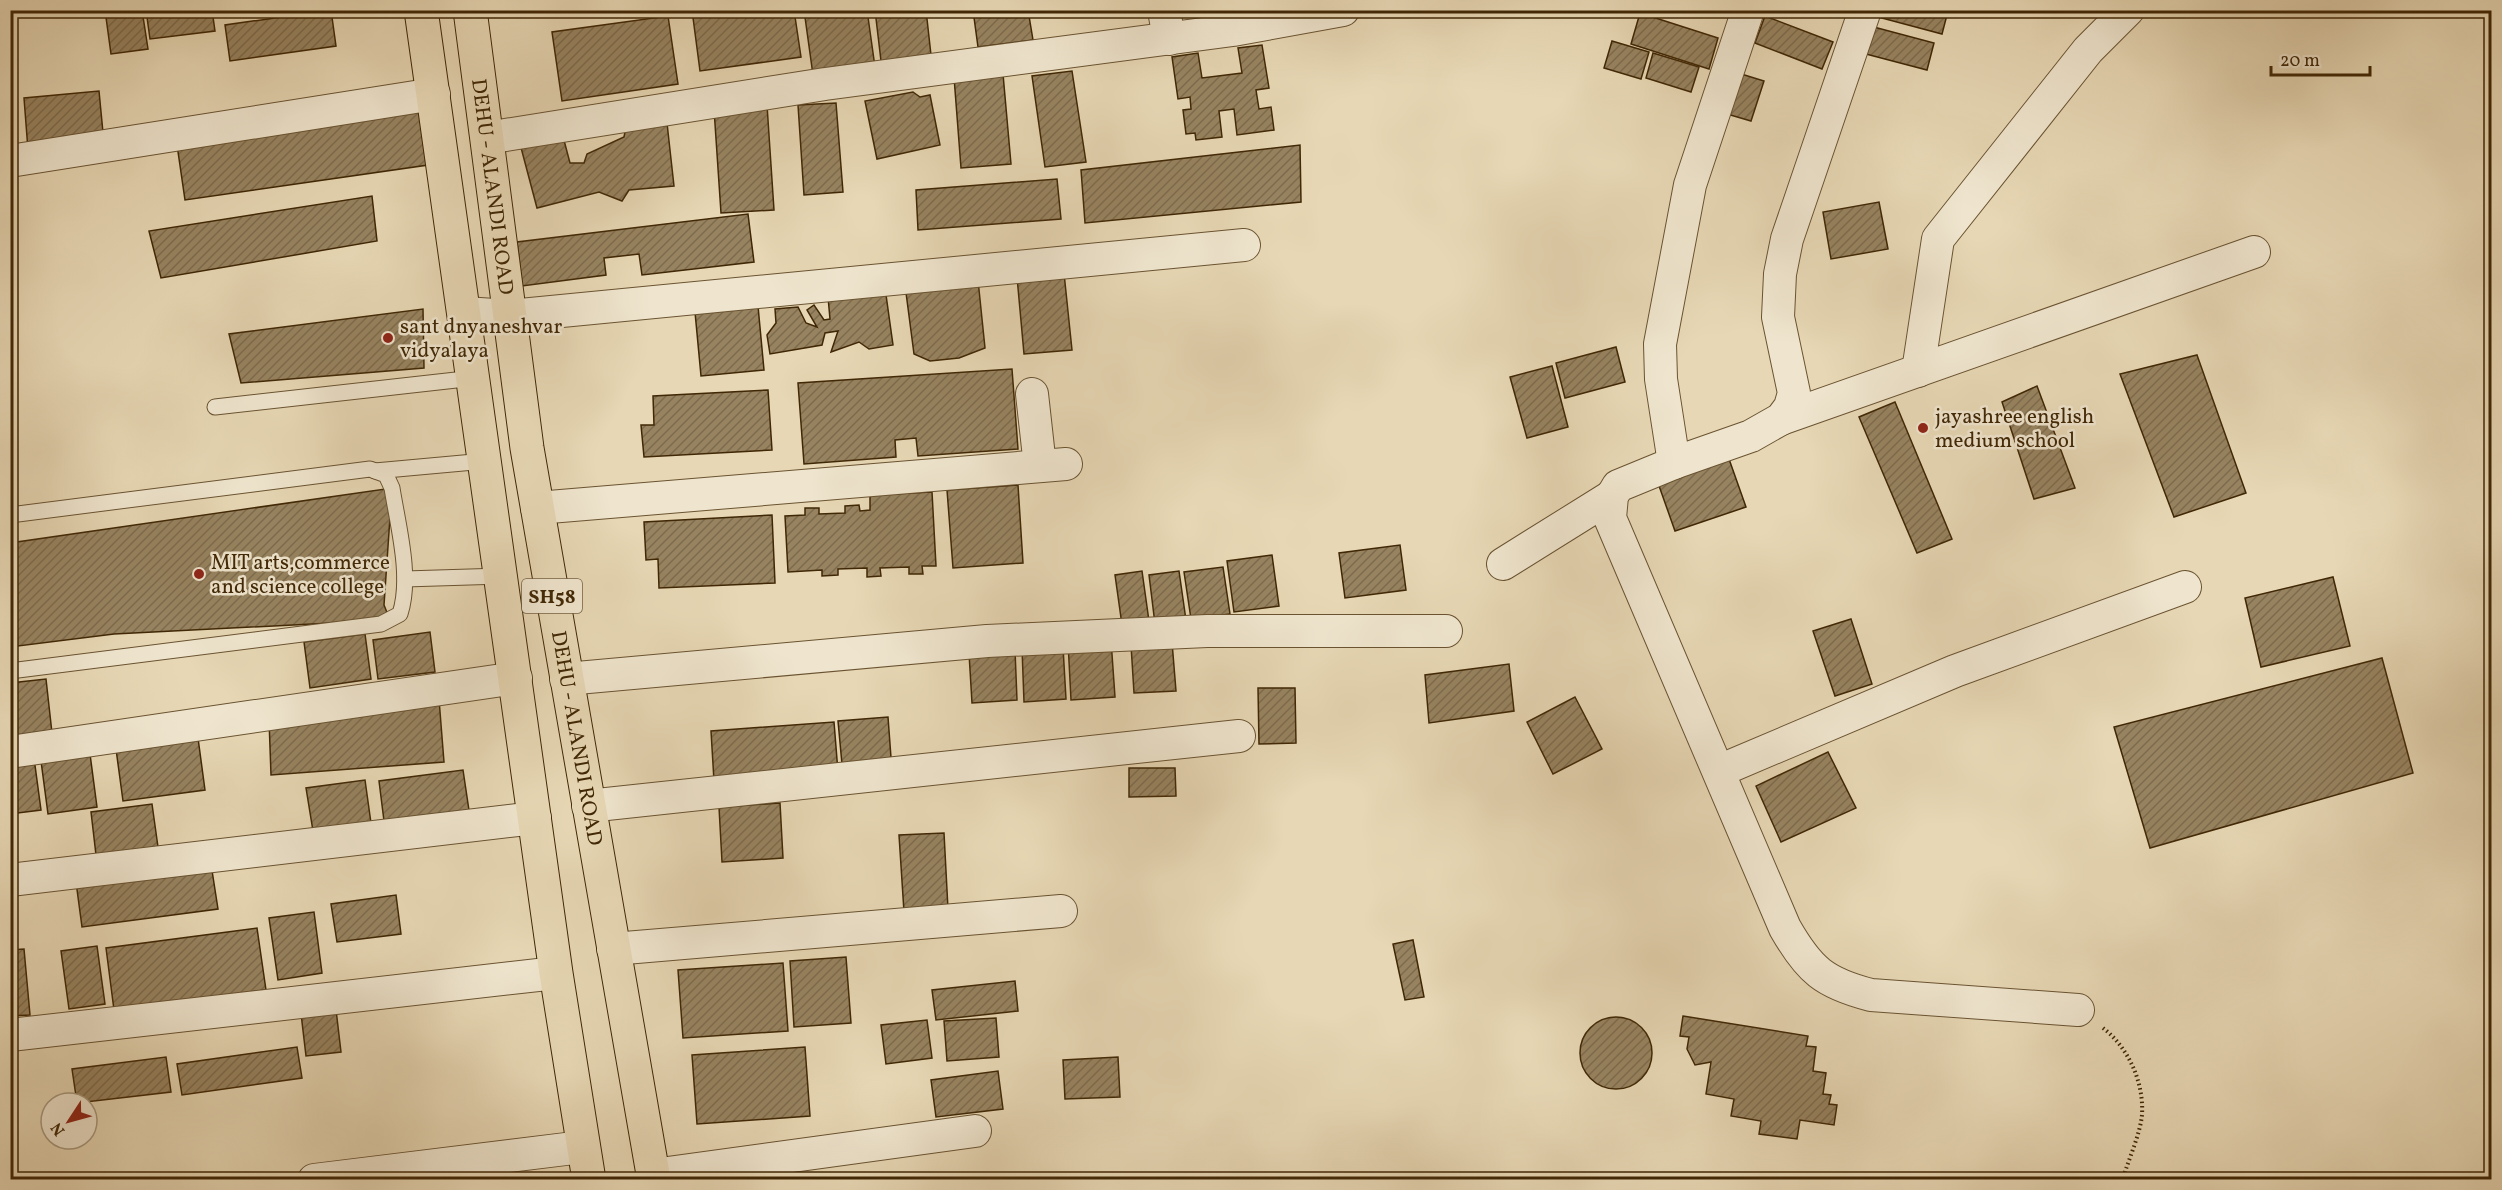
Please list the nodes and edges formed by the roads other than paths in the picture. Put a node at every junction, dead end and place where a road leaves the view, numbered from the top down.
1 (422, 10) edge
2 (470, 10) edge
3 (1343, 10) edge
4 (1748, 10) edge
5 (1865, 10) edge
6 (2128, 10) edge
7 (1167, 25) edge
8 (434, 94) junction
9 (487, 138) junction
10 (10, 161) edge
11 (1244, 245) dead end
12 (2254, 252) dead end
13 (465, 313) junction
14 (510, 316) junction
15 (1918, 371) junction
16 (474, 378) junction
17 (1032, 394) dead end
18 (215, 407) dead end
19 (1781, 419) junction
20 (485, 461) junction
21 (1674, 463) junction
22 (374, 471) junction
23 (1612, 495) junction
24 (537, 508) junction
25 (10, 515) edge
26 (1503, 564) dead end
27 (502, 576) junction
28 (405, 579) junction
29 (2185, 588) dead end
30 (1446, 631) dead end
31 (10, 671) edge
32 (516, 678) junction
33 (566, 679) junction
34 (1239, 736) dead end
35 (10, 752) edge
36 (1719, 771) junction
37 (588, 806) junction
38 (535, 818) junction
39 (10, 880) edge
40 (1061, 911) dead end
41 (613, 949) junction
42 (556, 973) junction
43 (2078, 1010) road end
44 (10, 1035) edge
45 (975, 1131) dead end
46 (582, 1147) junction
47 (653, 1178) edge
48 (314, 1179) edge
49 (589, 1179) edge

1 - 8 main road, DEHU - ALANDI ROAD / SH58
2 - 9 main road, DEHU - ALANDI ROAD / SH58
3 - 7 street
4 - 21 street
5 - 19 street
6 - 15 street
7 - 9 street
8 - 10 street
8 - 13 main road, DEHU - ALANDI ROAD / SH58
9 - 14 main road, DEHU - ALANDI ROAD / SH58
11 - 14 street
12 - 15 street
13 - 14 street
13 - 16 main road, DEHU - ALANDI ROAD / SH58
14 - 24 main road, DEHU - ALANDI ROAD / SH58
15 - 19 street
16 - 18 lane
16 - 20 main road, DEHU - ALANDI ROAD / SH58
17 - 24 street
19 - 21 street
20 - 22 lane
20 - 27 main road, DEHU - ALANDI ROAD / SH58
21 - 23 street
22 - 25 lane
22 - 28 lane
23 - 26 street
23 - 36 street
24 - 33 main road, DEHU - ALANDI ROAD / SH58
27 - 28 lane
27 - 32 main road, DEHU - ALANDI ROAD / SH58
28 - 31 lane
29 - 36 street
30 - 33 street
32 - 35 street
32 - 38 main road, DEHU - ALANDI ROAD / SH58
33 - 37 main road, DEHU - ALANDI ROAD / SH58
34 - 37 street
36 - 43 street
37 - 41 main road, DEHU - ALANDI ROAD / SH58
38 - 39 street
38 - 42 main road, DEHU - ALANDI ROAD / SH58
40 - 41 street
41 - 47 main road, DEHU - ALANDI ROAD / SH58
42 - 44 street
42 - 46 main road, DEHU - ALANDI ROAD / SH58
45 - 47 street
46 - 48 street
46 - 49 main road, DEHU - ALANDI ROAD / SH58

